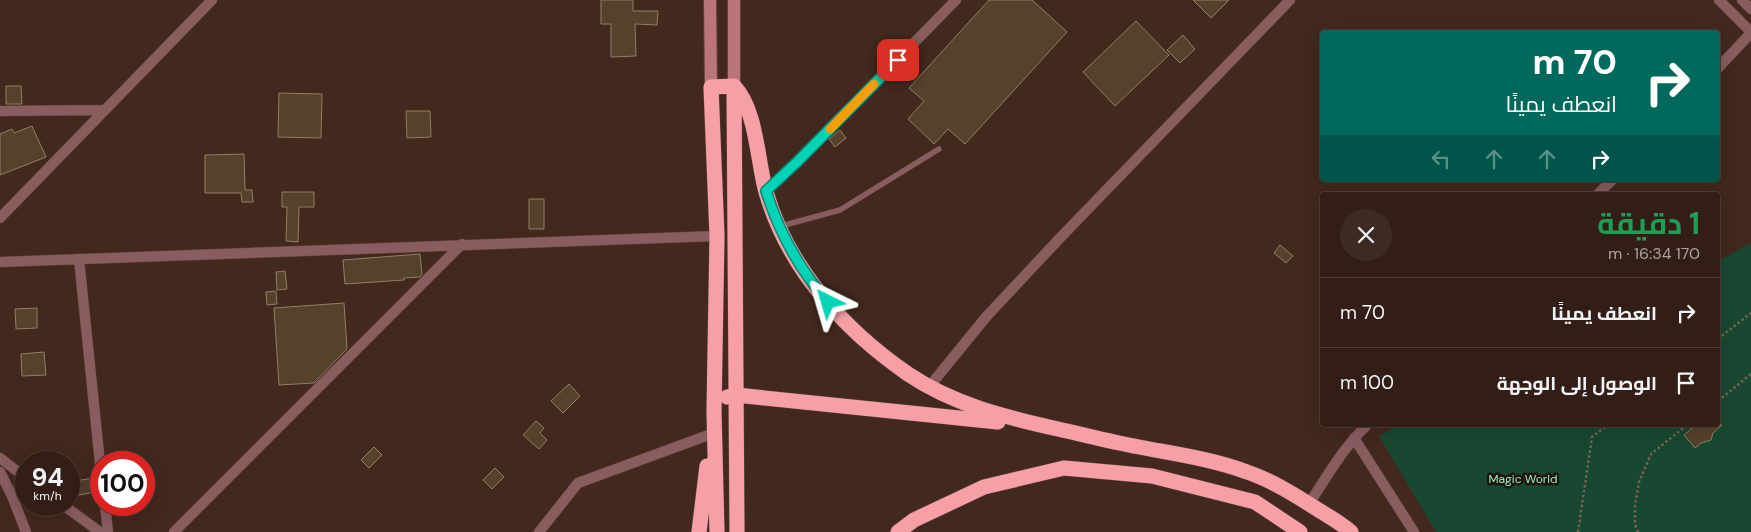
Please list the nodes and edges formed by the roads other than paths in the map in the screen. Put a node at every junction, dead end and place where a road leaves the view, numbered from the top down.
1 (212, 0) edge
2 (710, 0) edge
3 (734, 0) edge
4 (956, 0) edge
5 (1290, 0) edge
6 (1718, 0) edge
7 (1742, 0) edge
8 (1751, 9) edge
9 (1751, 32) edge
10 (1720, 66) edge
11 (734, 86) junction
12 (711, 87) junction
13 (104, 110) junction
14 (0, 111) edge
15 (939, 149) dead end
16 (1610, 182) edge
17 (766, 191) junction
18 (1600, 192) edge
19 (0, 218) edge
20 (779, 227) junction
21 (717, 236) junction
22 (462, 244) junction
23 (78, 259) junction
24 (0, 262) edge
25 (929, 387) junction
26 (736, 395) junction
27 (714, 411) junction
28 (1049, 427) junction
29 (1365, 427) edge
30 (714, 438) junction
31 (1354, 438) junction
32 (99, 451) edge
33 (0, 458) edge
34 (15, 470) edge
35 (0, 472) edge
36 (1309, 504) junction
37 (78, 516) edge
38 (106, 516) edge
39 (26, 532) edge
40 (100, 532) edge
41 (108, 532) edge
42 (174, 532) edge
43 (539, 532) edge
44 (700, 532) edge
45 (717, 532) edge
46 (737, 532) edge
47 (898, 532) edge
48 (1300, 532) edge
49 (1351, 532) edge
50 (1414, 532) edge

1 - 13 street
2 - 12 main road
3 - 11 main road
4 - 17 street
5 - 25 street
6 - 9 street
7 - 8 street
9 - 10 street
11 - 12 highway
11 - 17 highway
11 - 26 highway
12 - 21 highway
13 - 14 street
13 - 19 street
15 - 20 lane
16 - 18 street
17 - 20 highway
20 - 25 highway
21 - 22 street
21 - 27 highway
22 - 23 street
22 - 42 street
23 - 24 street
23 - 32 street
25 - 28 highway
26 - 27 highway
26 - 28 highway
26 - 46 highway
27 - 30 highway
28 - 36 highway
29 - 31 street
30 - 43 street
30 - 44 highway
30 - 45 highway
31 - 36 street
31 - 50 street
33 - 34 street
35 - 39 street
36 - 49 highway
37 - 40 street
38 - 41 street
47 - 48 highway

